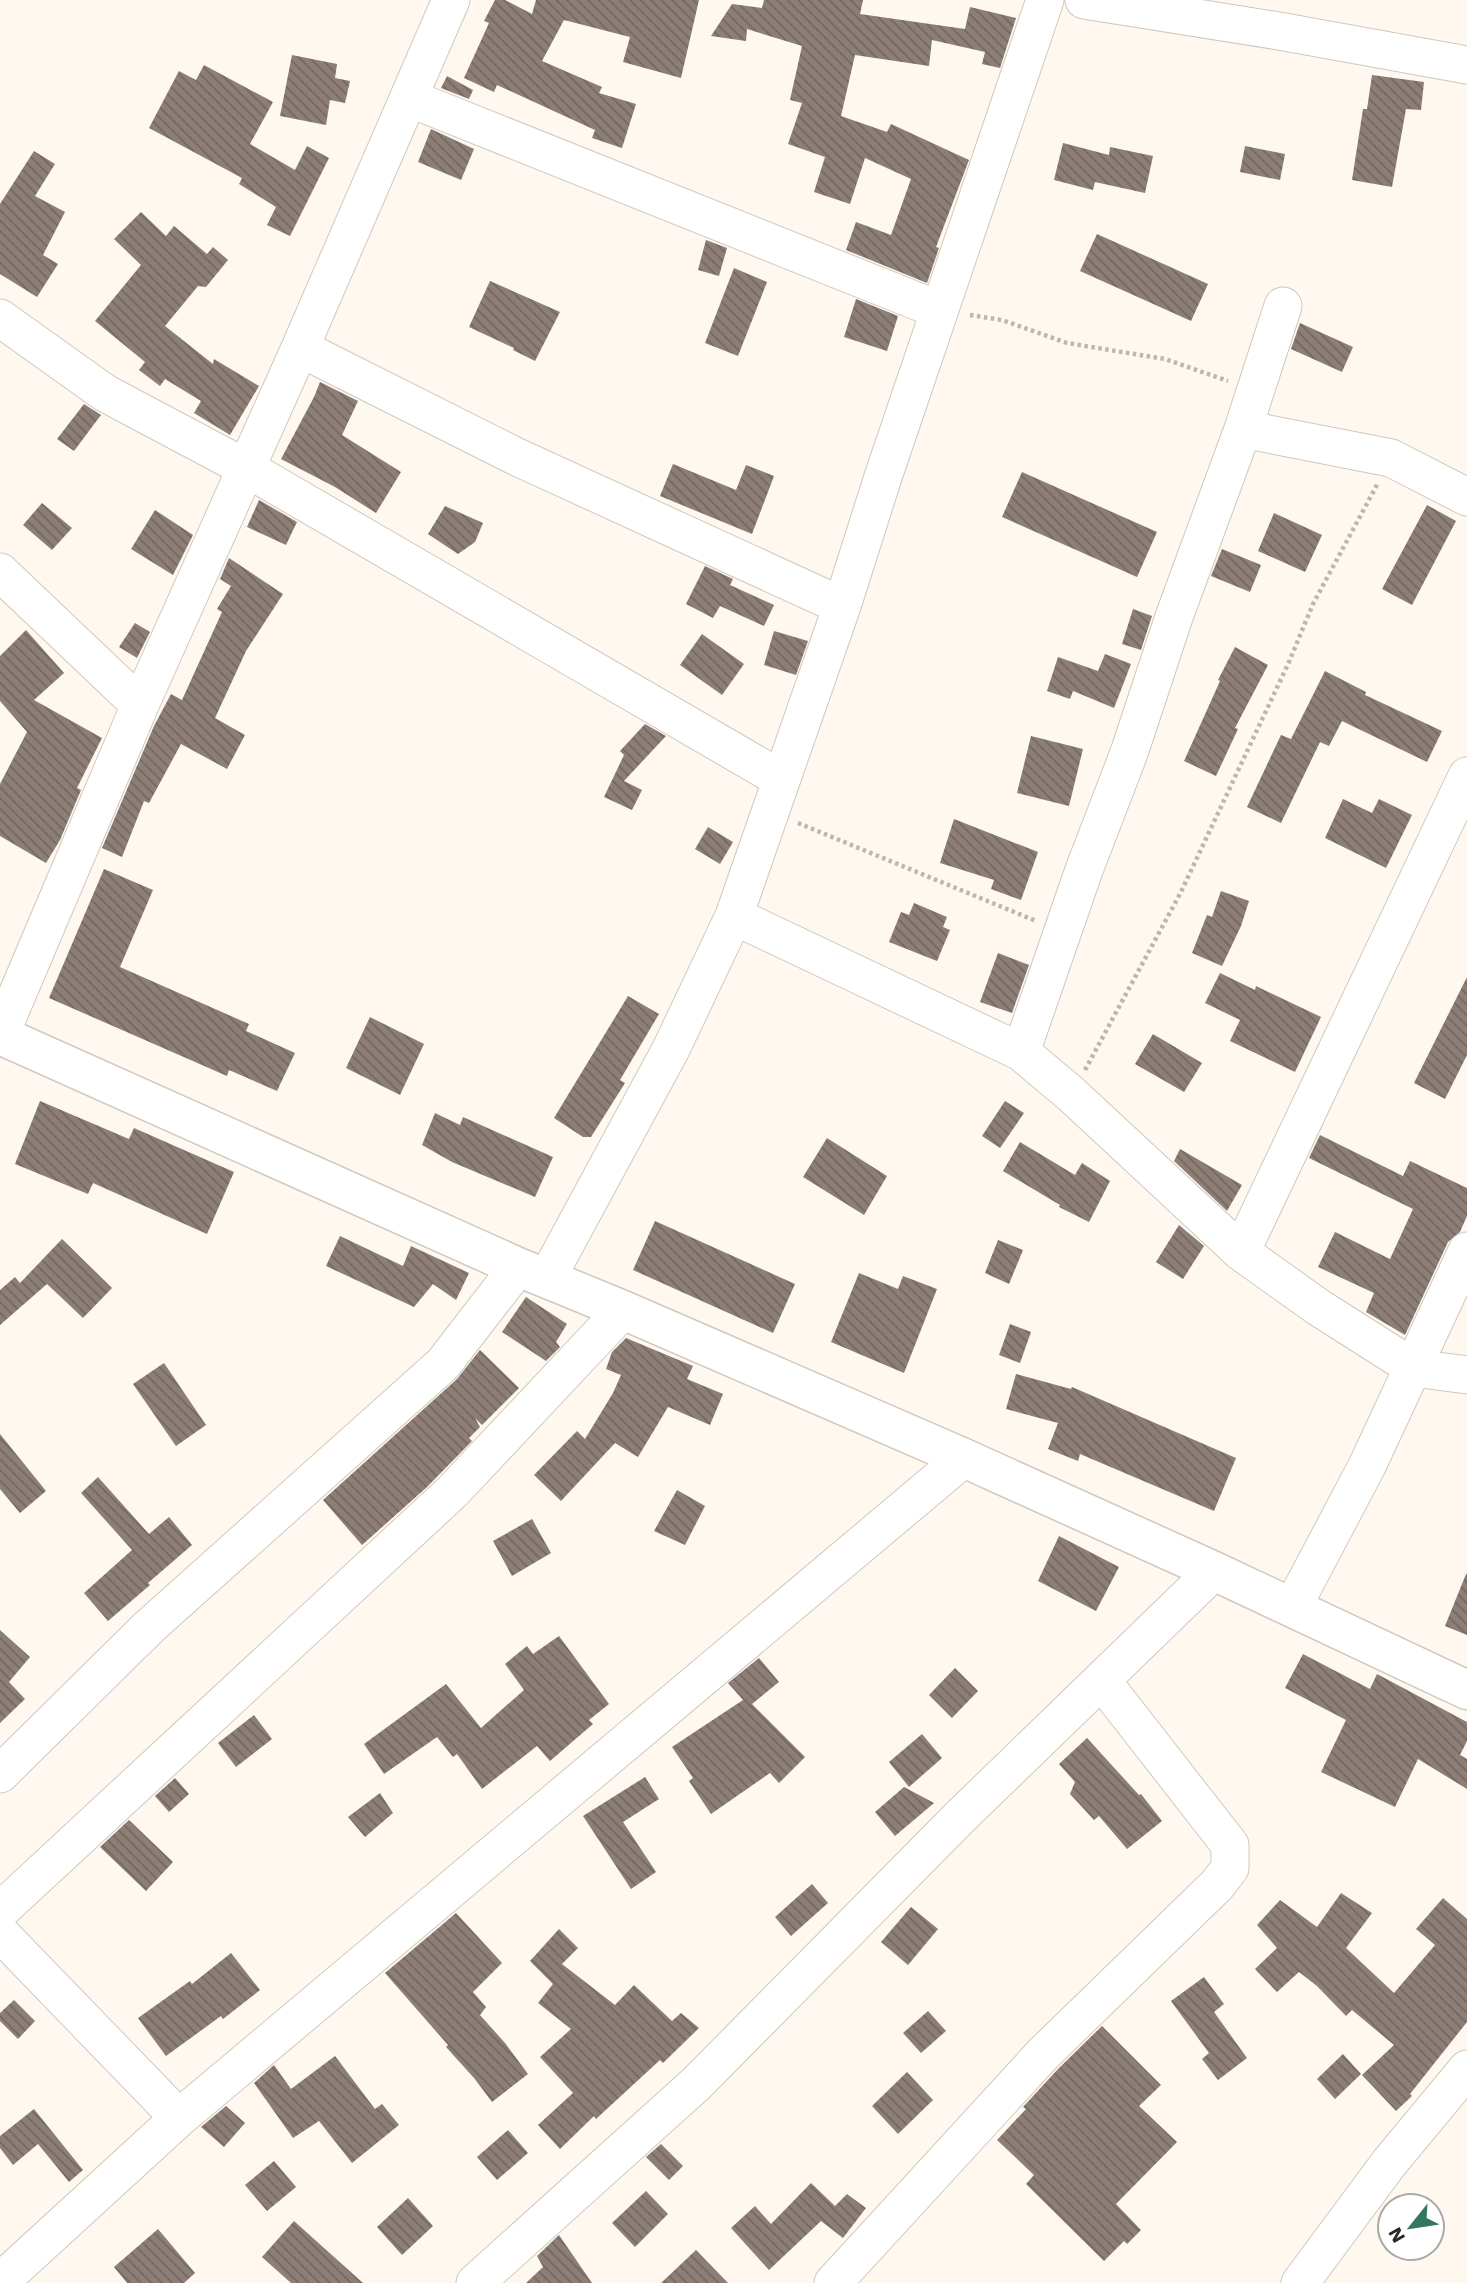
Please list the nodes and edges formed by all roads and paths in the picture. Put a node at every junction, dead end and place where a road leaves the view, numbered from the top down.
1 (451, 0) edge
2 (1045, 0) edge
3 (1084, 0) edge
4 (1467, 65) edge
5 (409, 98) junction
6 (1283, 306) dead end
7 (939, 310) junction
8 (0, 318) edge
9 (300, 348) junction
10 (1256, 390) junction
11 (1243, 429) junction
12 (1391, 458) junction
13 (246, 468) junction
14 (1467, 497) edge
15 (0, 572) edge
16 (842, 606) junction
17 (140, 705) junction
18 (1467, 776) edge
19 (775, 795) junction
20 (734, 916) junction
21 (1062, 932) junction
22 (0, 1035) edge
23 (1021, 1052) junction
24 (1071, 1094) junction
25 (1467, 1251) edge
26 (1241, 1252) junction
27 (532, 1273) junction
28 (623, 1310) junction
29 (1414, 1368) junction
30 (1467, 1375) edge
31 (964, 1458) junction
32 (1214, 1571) junction
33 (1292, 1608) junction
34 (1102, 1681) junction
35 (1467, 1690) edge
36 (0, 1774) edge
37 (0, 1911) edge
38 (0, 1933) edge
39 (1467, 2069) edge
40 (179, 2118) junction
41 (0, 2282) edge
42 (475, 2283) edge
43 (833, 2283) edge
44 (1300, 2283) edge

1 - 5 street
2 - 7 street
3 - 4 street
5 - 7 street
5 - 9 street
6 - 10 street
7 - 10 path
7 - 16 street
8 - 13 street
9 - 13 street
9 - 16 street
10 - 11 street
11 - 12 street
11 - 21 street
12 - 14 street
12 - 24 path
13 - 17 street
13 - 19 street
15 - 17 street
16 - 19 street
17 - 22 street
18 - 26 street
19 - 20 street
19 - 21 path
20 - 23 street
20 - 27 street
21 - 23 street
22 - 27 highway
23 - 24 street
24 - 26 street
25 - 29 street
26 - 29 street
27 - 28 highway
27 - 36 street
28 - 31 highway
28 - 37 street
29 - 30 street
29 - 33 street
31 - 32 highway
31 - 40 street
32 - 33 highway
32 - 34 street
33 - 35 highway
34 - 42 street
34 - 43 street
38 - 40 street
39 - 44 street
40 - 41 street

